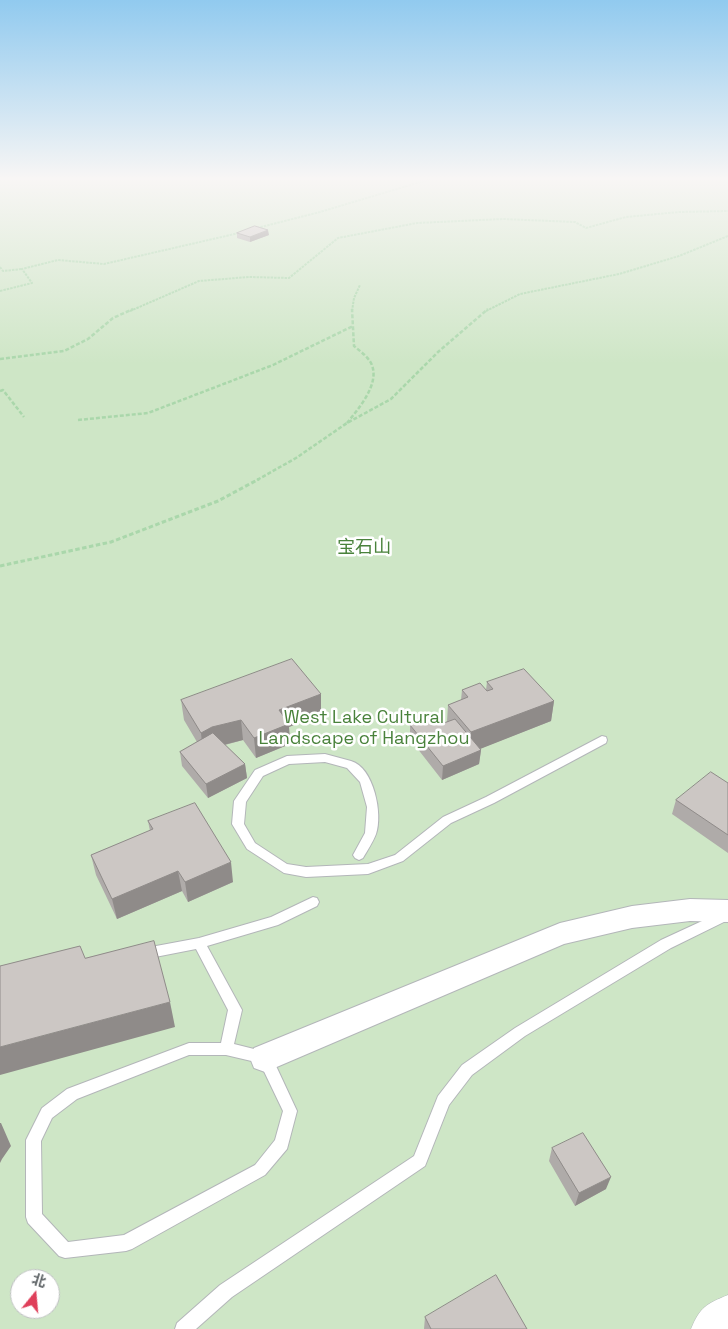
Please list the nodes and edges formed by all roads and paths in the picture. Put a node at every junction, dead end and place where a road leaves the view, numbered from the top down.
1 (210, 240) edge
2 (336, 240) edge
3 (718, 240) edge
4 (0, 267) edge
5 (22, 269) junction
6 (360, 285) dead end
7 (0, 291) edge
8 (353, 326) junction
9 (0, 359) edge
10 (0, 392) edge
11 (24, 417) dead end
12 (78, 420) dead end
13 (346, 423) junction
14 (0, 566) edge
15 (602, 740) dead end
16 (359, 855) dead end
17 (312, 902) dead end
18 (728, 913) edge
19 (199, 943) junction
20 (132, 955) edge
21 (226, 1049) junction
22 (265, 1058) junction
23 (728, 1318) edge
24 (183, 1329) edge
25 (714, 1329) edge

1 - 5 path
2 - 9 path
3 - 13 path
4 - 5 path
5 - 7 path
6 - 8 path
8 - 12 path
8 - 13 path
10 - 11 path
13 - 14 path
15 - 16 lane
17 - 19 lane
18 - 22 street
18 - 24 lane
19 - 20 lane
19 - 21 lane
21 - 22 lane
21 - 22 lane
23 - 25 main road

